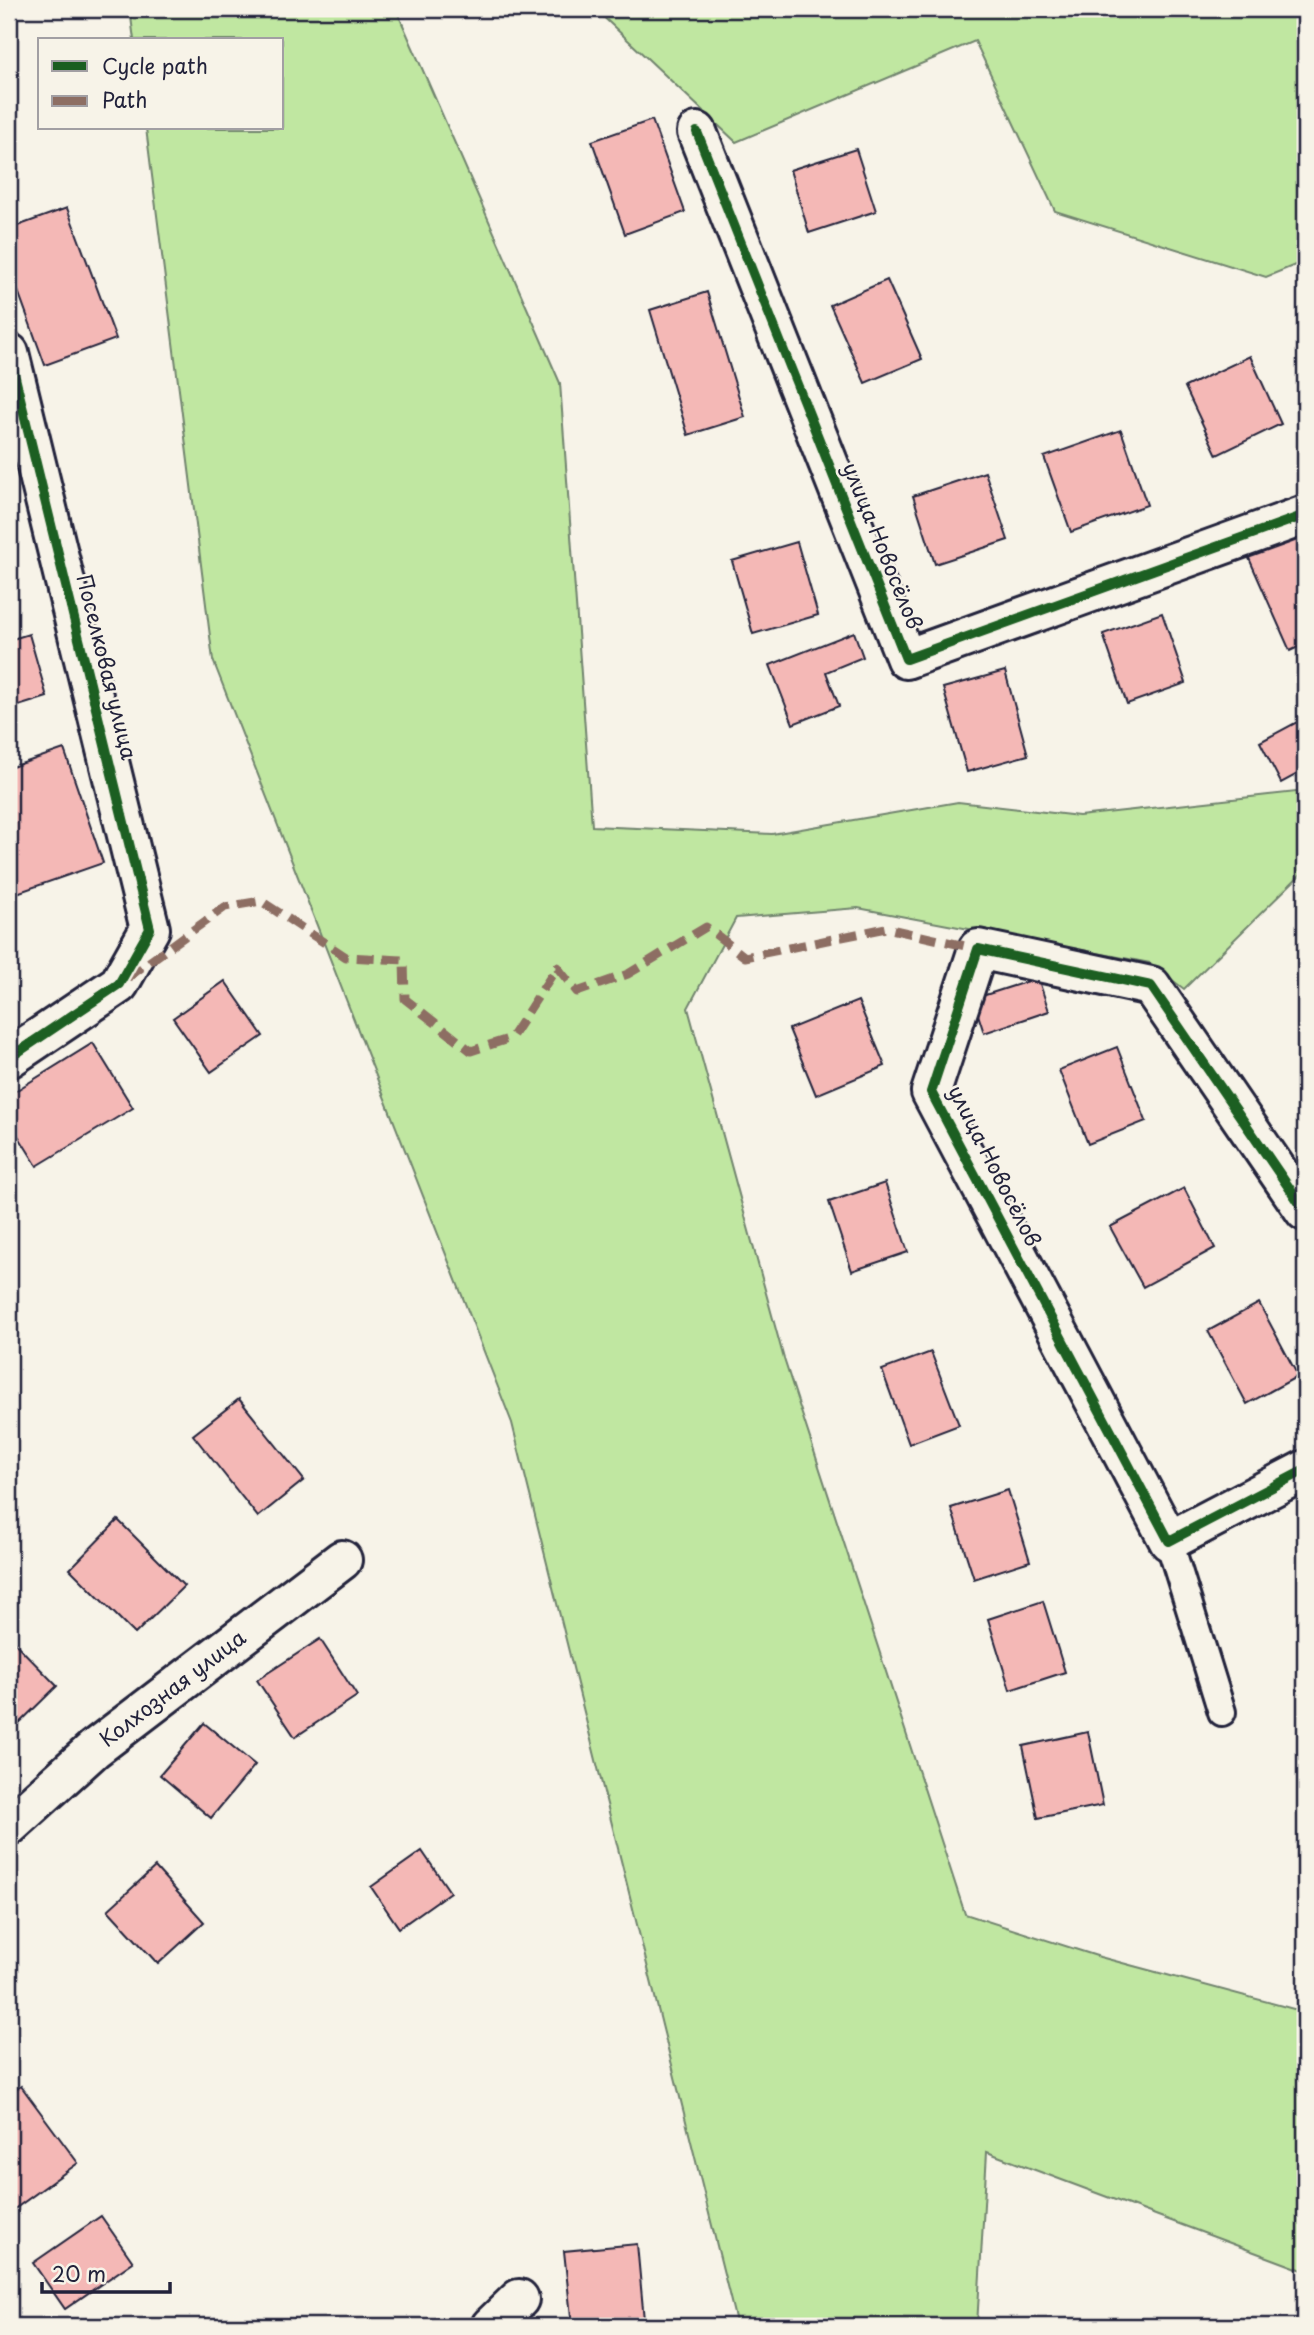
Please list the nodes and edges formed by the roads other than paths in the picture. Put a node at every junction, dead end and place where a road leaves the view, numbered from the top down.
1 (698, 132) dead end
2 (10, 364) edge
3 (1305, 515) edge
4 (9, 1058) edge
5 (1305, 1211) edge
6 (1305, 1470) edge
7 (1169, 1541) junction
8 (342, 1560) dead end
9 (1222, 1712) dead end
10 (9, 1826) edge
11 (519, 2299) dead end
12 (491, 2326) edge

1 - 3 street, улица Новосёлов
2 - 4 street, Поселковая улица
5 - 7 street, улица Новосёлов
6 - 7 street
7 - 9 lane
8 - 10 street, Колхозная улица
11 - 12 street

